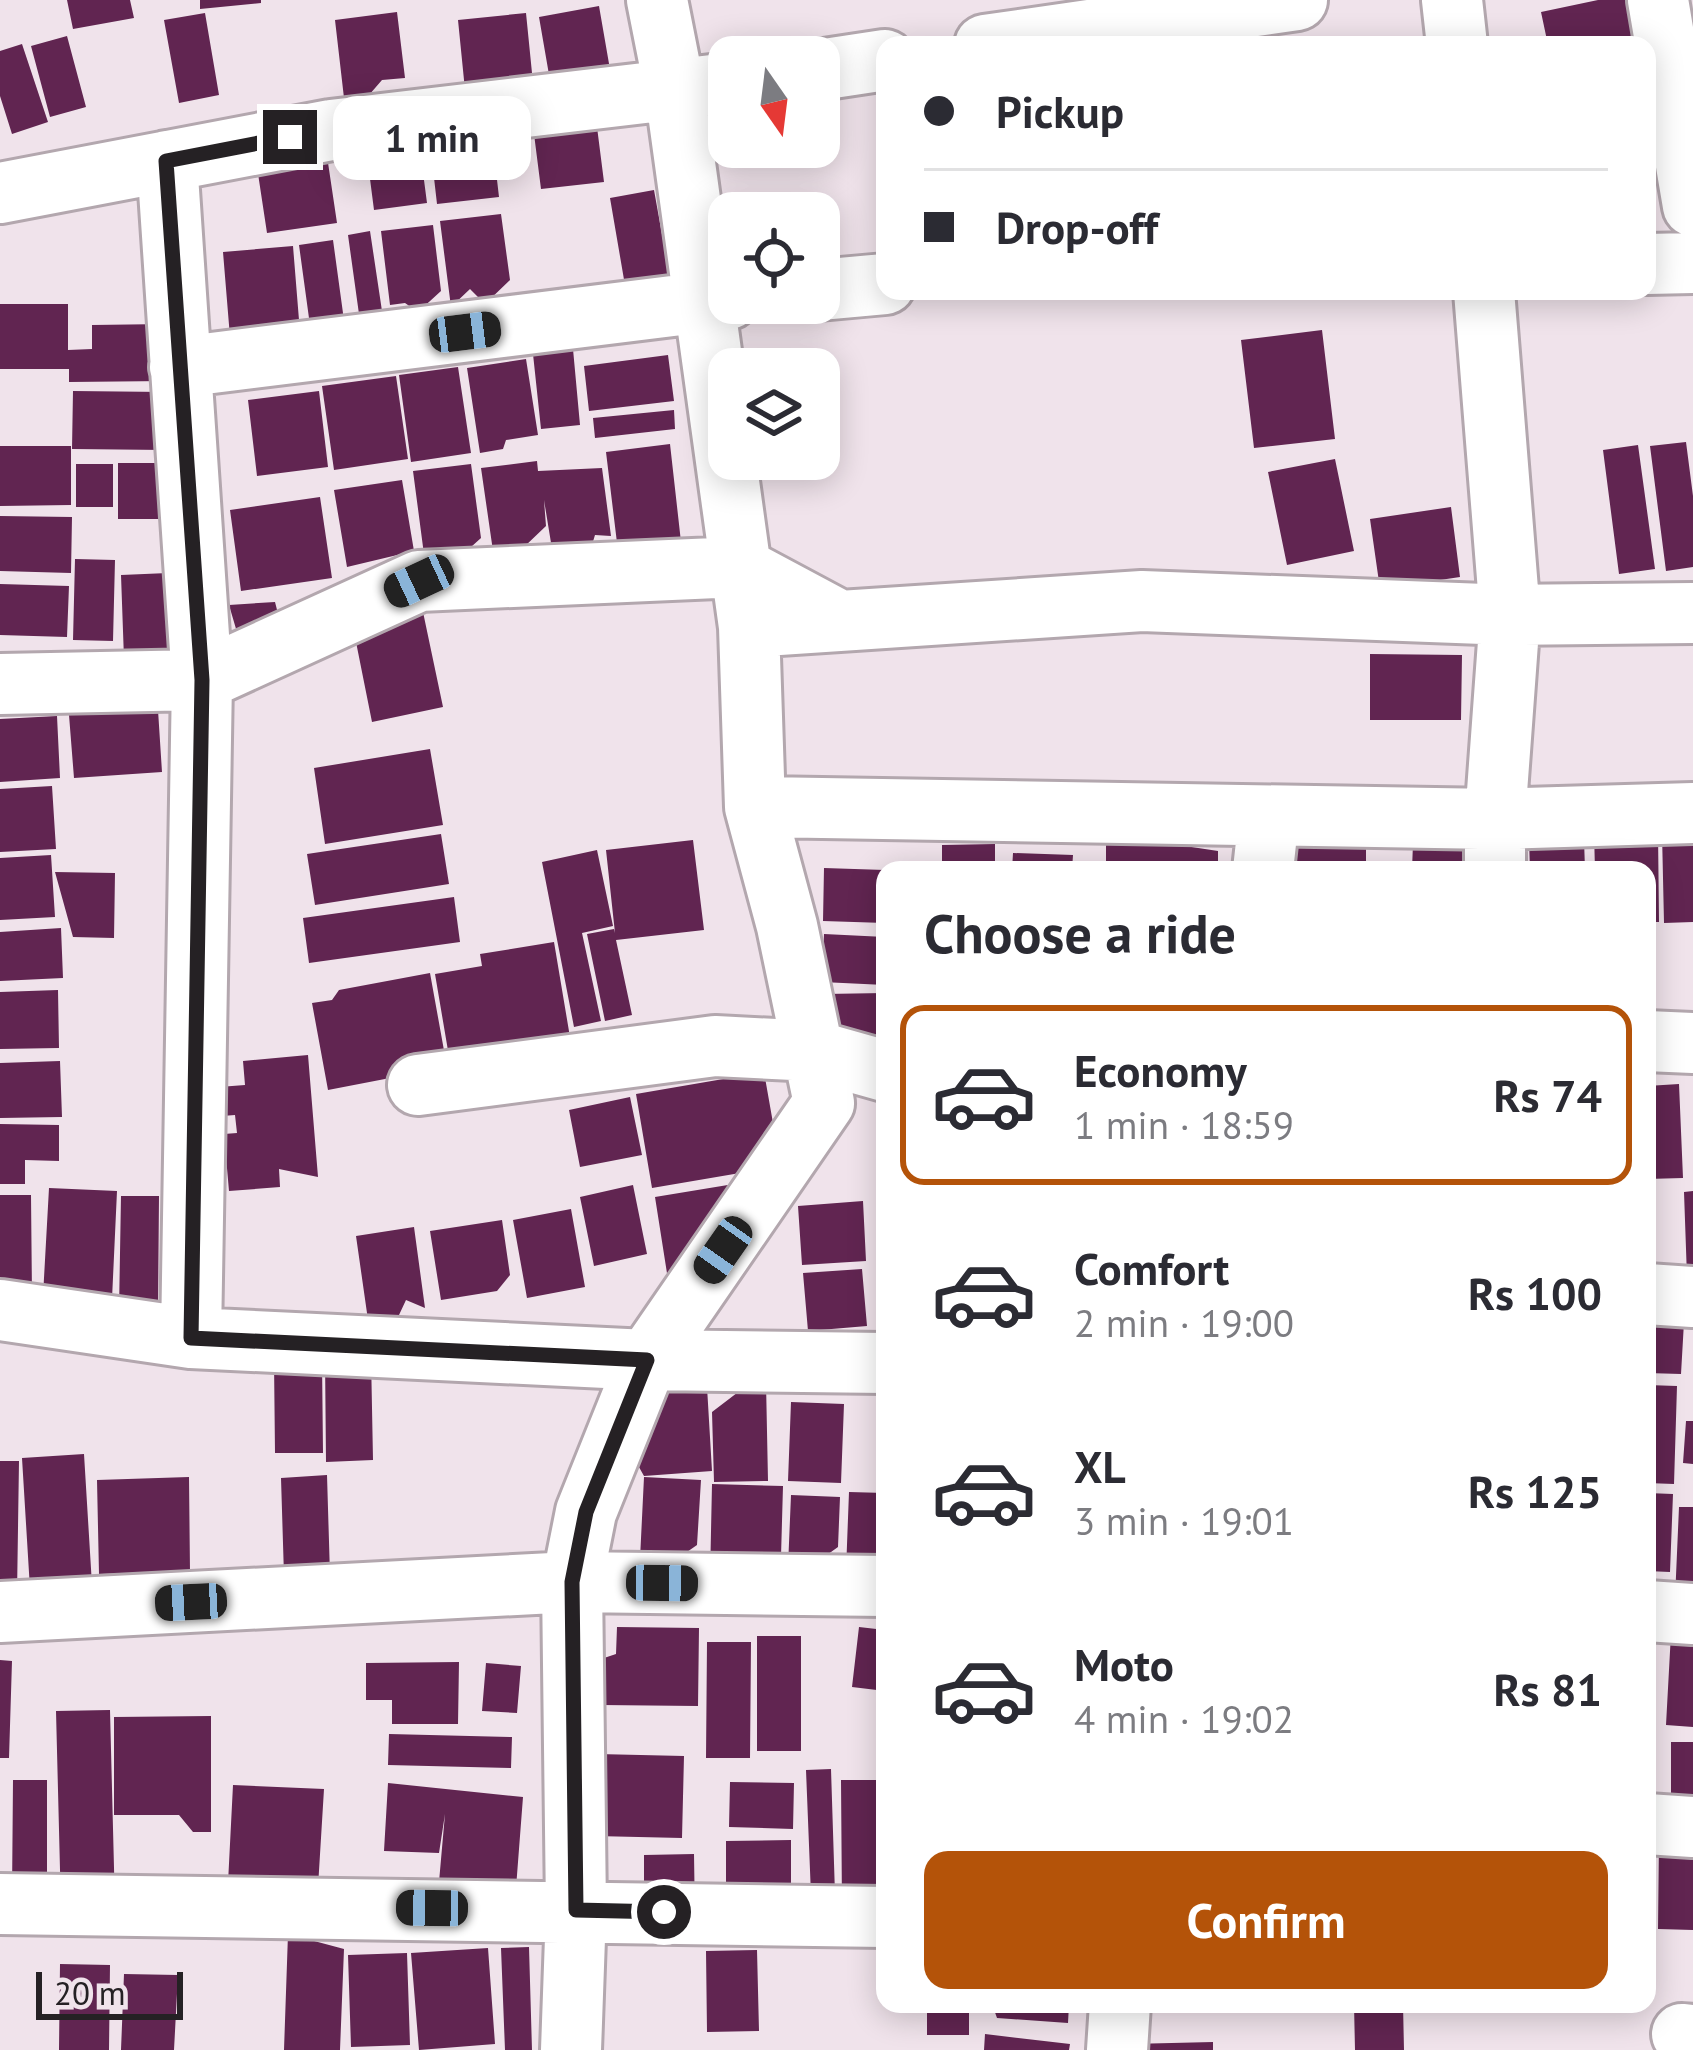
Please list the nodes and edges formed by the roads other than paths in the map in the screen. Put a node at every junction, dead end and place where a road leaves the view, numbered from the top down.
1 (657, 0) edge
2 (1286, 0) edge
3 (1297, 0) edge
4 (1452, 0) edge
5 (1658, 0) edge
6 (994, 29) edge
7 (1456, 36) edge
8 (876, 61) edge
9 (840, 67) edge
10 (702, 87) edge
11 (166, 161) junction
12 (709, 192) edge
13 (0, 193) edge
14 (1693, 206) edge
15 (1693, 263) edge
16 (1656, 264) edge
17 (876, 285) edge
18 (840, 288) edge
19 (1485, 300) edge
20 (708, 301) edge
21 (718, 324) edge
22 (180, 367) junction
23 (744, 598) junction
24 (1693, 613) edge
25 (1510, 615) junction
26 (202, 680) junction
27 (0, 684) edge
28 (755, 807) junction
29 (1693, 813) edge
30 (1266, 843) edge
31 (1495, 844) edge
32 (1656, 1041) edge
33 (1693, 1043) edge
34 (814, 1051) junction
35 (876, 1068) edge
36 (418, 1085) dead end
37 (1656, 1295) edge
38 (1693, 1297) edge
39 (0, 1310) edge
40 (191, 1338) junction
41 (647, 1360) junction
42 (876, 1363) edge
43 (572, 1582) junction
44 (876, 1586) edge
45 (0, 1612) edge
46 (1656, 1612) edge
47 (1693, 1614) edge
48 (1656, 1825) edge
49 (1693, 1827) edge
50 (0, 1904) edge
51 (576, 1910) junction
52 (876, 1917) edge
53 (1119, 2013) edge
54 (571, 2050) edge
55 (1117, 2050) edge

1 - 10 street
2 - 3 street
2 - 6 street
4 - 7 street
5 - 14 street
8 - 9 street
10 - 11 street
10 - 12 street
11 - 13 street
11 - 22 street
15 - 16 street
17 - 18 street
19 - 25 street
20 - 22 street
21 - 23 street
22 - 26 street
23 - 25 street
23 - 26 street
23 - 28 street
24 - 25 street
25 - 31 street
26 - 27 street
26 - 40 street
28 - 30 street
28 - 34 street
29 - 31 street
30 - 31 street
32 - 33 street
34 - 35 street
34 - 36 street
34 - 41 street
37 - 38 street
39 - 40 street
40 - 41 street
41 - 42 street
41 - 43 street
43 - 44 street
43 - 45 street
43 - 51 street
46 - 47 street
48 - 49 street
50 - 51 street
51 - 52 street
51 - 54 street
53 - 55 street

